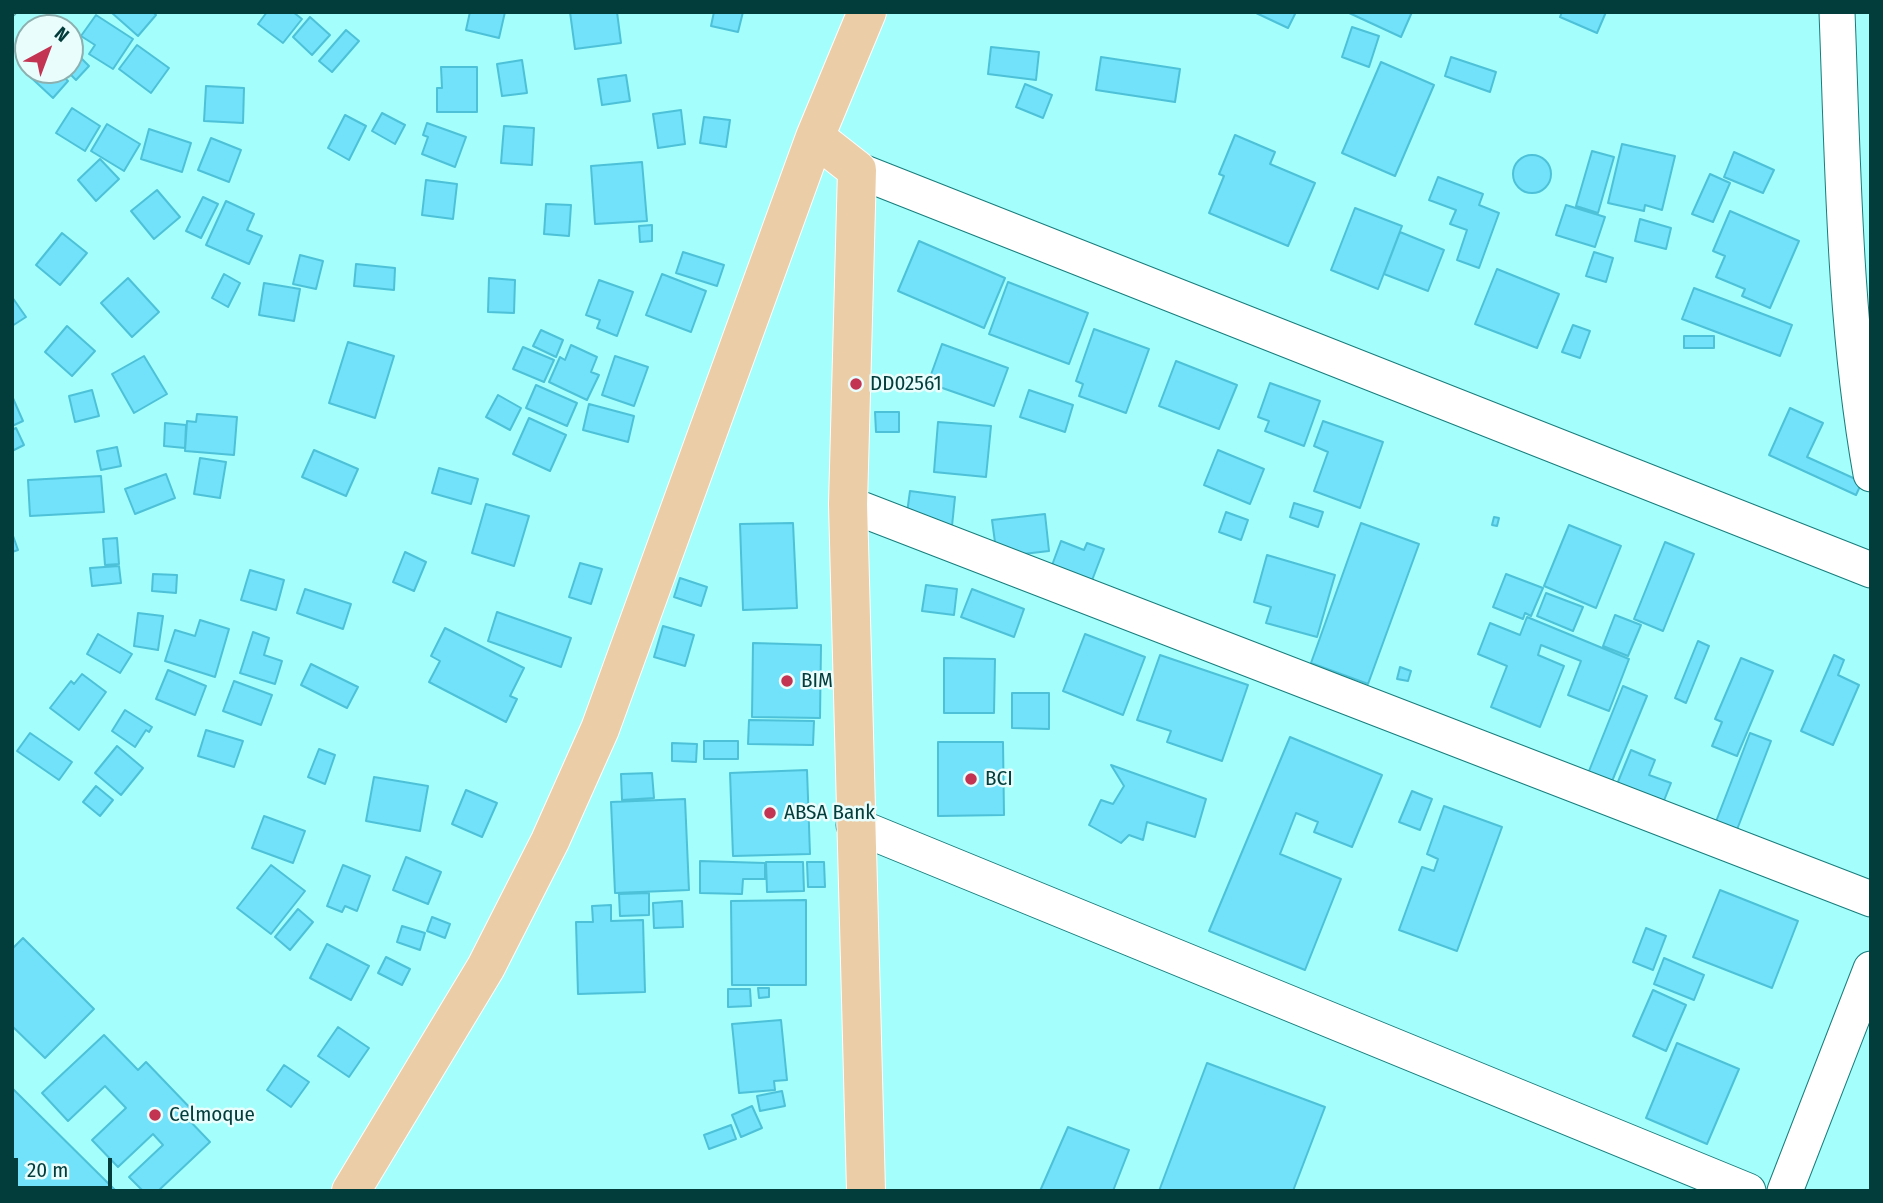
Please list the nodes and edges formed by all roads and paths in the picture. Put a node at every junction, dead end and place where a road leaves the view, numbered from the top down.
1 (867, 12) edge
2 (1837, 12) edge
3 (815, 137) junction
4 (857, 170) junction
5 (1871, 474) edge
6 (848, 504) junction
7 (1871, 570) edge
8 (854, 825) junction
9 (1871, 899) edge
10 (1871, 969) edge
11 (351, 1191) edge
12 (866, 1191) edge
13 (1748, 1191) edge
14 (1785, 1191) edge

1 - 3 main road
2 - 5 street
3 - 4 main road
3 - 11 main road
4 - 6 main road
4 - 7 street
6 - 8 main road
6 - 9 street
8 - 12 main road
8 - 13 street
10 - 14 street

